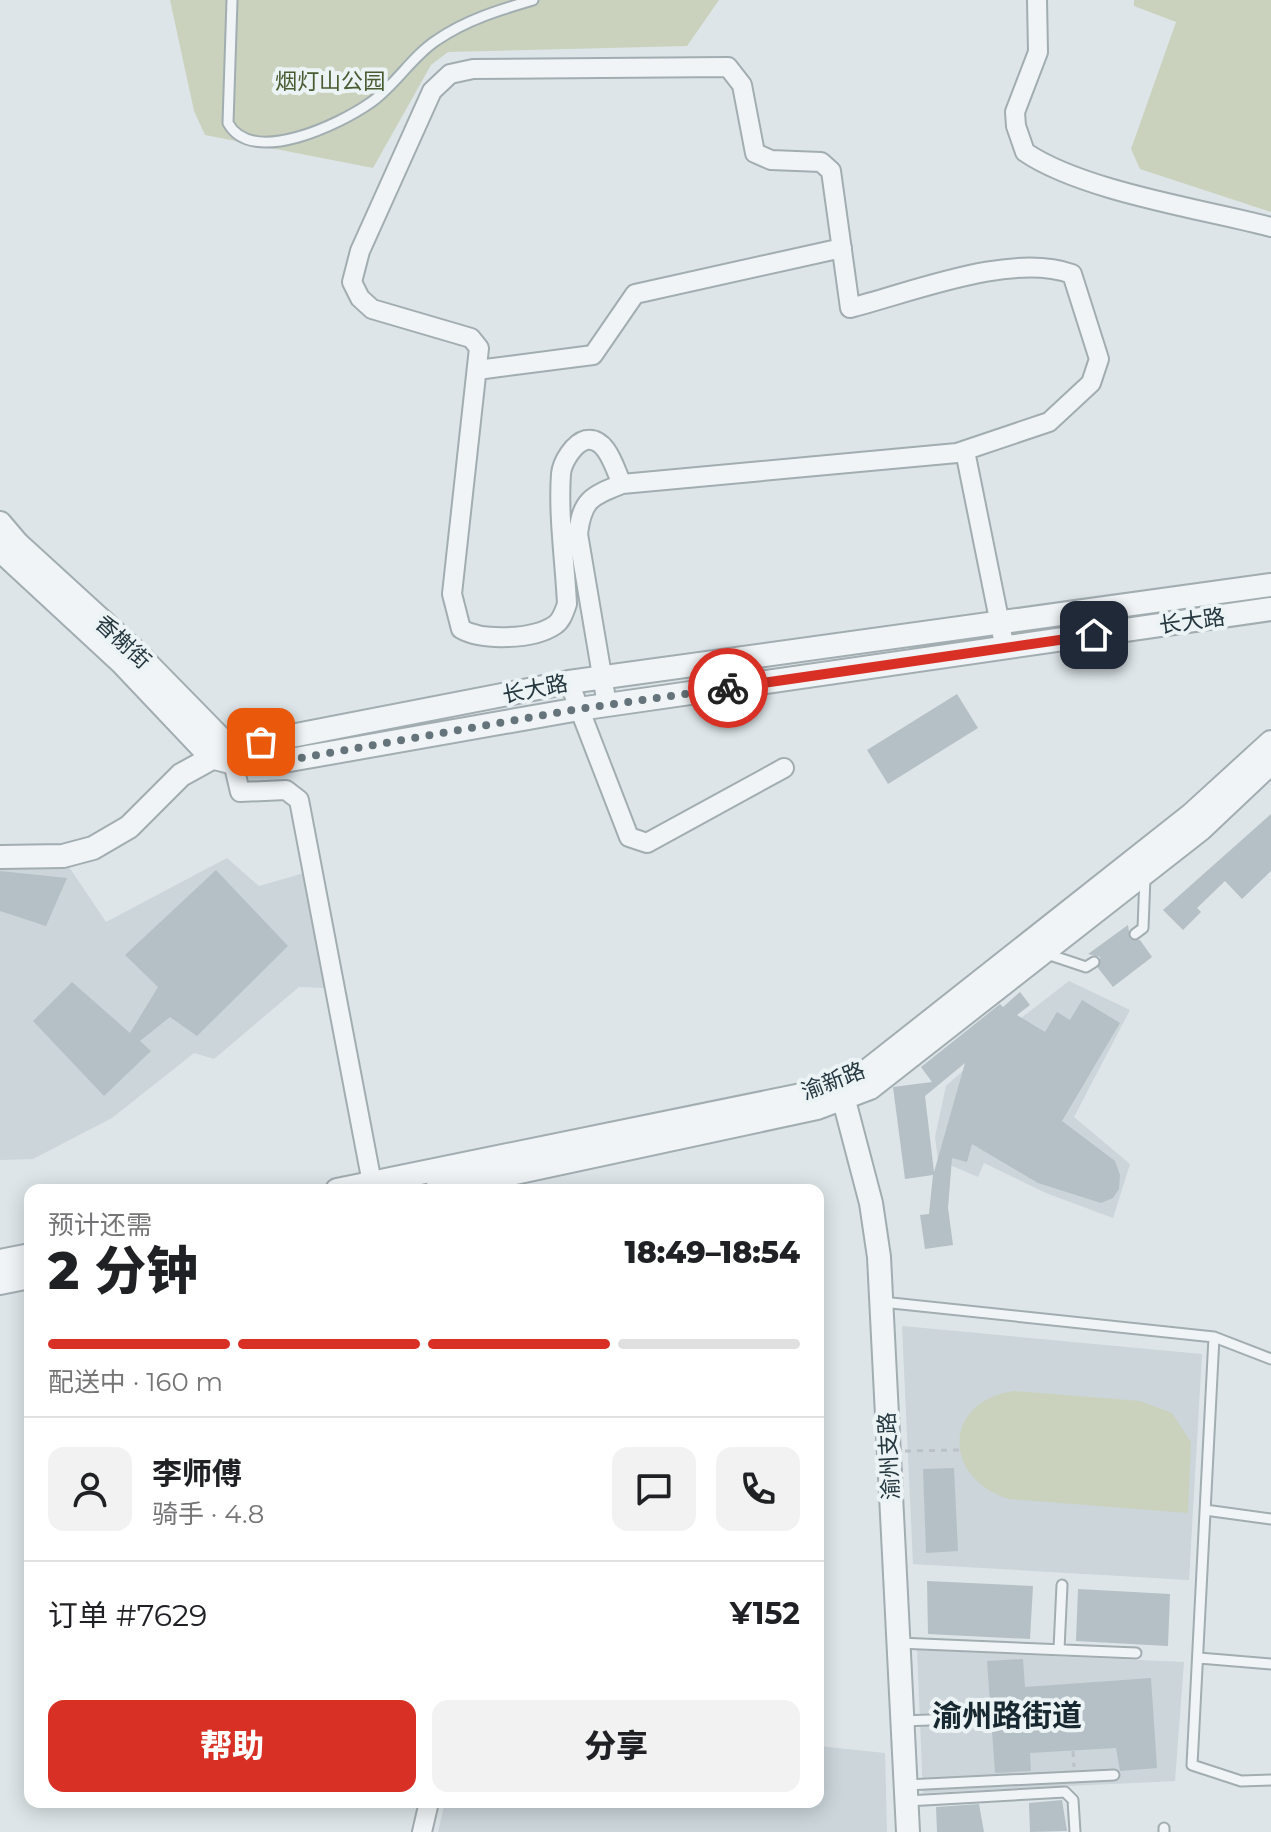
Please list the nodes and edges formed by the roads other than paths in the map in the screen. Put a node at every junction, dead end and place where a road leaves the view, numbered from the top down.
1 (232, 0) edge
2 (533, 0) edge
3 (1037, 0) edge
4 (1271, 227) edge
5 (842, 248) junction
6 (477, 370) junction
7 (965, 451) junction
8 (622, 484) junction
9 (0, 523) edge
10 (0, 550) edge
11 (1271, 585) edge
12 (1271, 609) edge
13 (1000, 622) junction
14 (1005, 649) junction
15 (603, 677) junction
16 (569, 682) junction
17 (607, 705) junction
18 (579, 709) junction
19 (1271, 742) edge
20 (225, 756) junction
21 (1271, 763) edge
22 (784, 768) dead end
23 (0, 857) edge
24 (1145, 873) junction
25 (1135, 934) dead end
26 (1044, 953) junction
27 (1094, 962) dead end
28 (842, 1092) junction
29 (372, 1183) junction
30 (367, 1184) edge
31 (461, 1184) edge
32 (24, 1256) edge
33 (0, 1261) edge
34 (24, 1278) edge
35 (0, 1283) edge
36 (882, 1302) junction
37 (1214, 1337) junction
38 (1271, 1359) edge
39 (1205, 1510) junction
40 (1271, 1519) edge
41 (1062, 1585) dead end
42 (898, 1643) junction
43 (1059, 1649) junction
44 (1136, 1653) dead end
45 (1199, 1658) junction
46 (1271, 1664) edge
47 (957, 1719) dead end
48 (902, 1721) junction
49 (1114, 1775) dead end
50 (1271, 1780) edge
51 (906, 1793) junction
52 (428, 1808) edge
53 (422, 1832) edge
54 (908, 1832) edge
55 (1075, 1832) edge

1 - 2 lane
3 - 4 street
5 - 6 street
5 - 6 street
5 - 7 street
6 - 8 street
7 - 8 street
7 - 13 street
8 - 15 street
9 - 20 street, 香榭街
10 - 20 street, 香榭街
11 - 13 street, 长大路
12 - 14 street, 长大路
13 - 14 street
13 - 15 street, 长大路
14 - 17 street, 长大路
15 - 16 street, 长大路
15 - 17 street
16 - 18 street
16 - 20 street, 长大路
17 - 18 street, 长大路
18 - 20 street, 长大路
18 - 22 street
19 - 28 street, 渝新路
20 - 23 street
20 - 29 street
21 - 24 street, 渝新路
24 - 25 lane
24 - 26 street, 渝新路
26 - 27 lane
26 - 28 street, 渝新路
28 - 29 street, 渝新路
28 - 31 street, 渝新路
28 - 36 street, 渝州支路
29 - 30 street, 渝新路
32 - 33 street
34 - 35 street
36 - 37 lane
36 - 42 street, 渝州支路
37 - 38 lane
37 - 39 lane
39 - 40 lane
39 - 45 lane
41 - 43 lane
42 - 43 lane
42 - 48 street, 渝州支路
43 - 44 lane
45 - 46 lane
45 - 50 lane
47 - 48 lane
48 - 51 street, 渝州支路
49 - 51 lane
51 - 54 street, 渝州支路
51 - 55 lane
52 - 53 street

